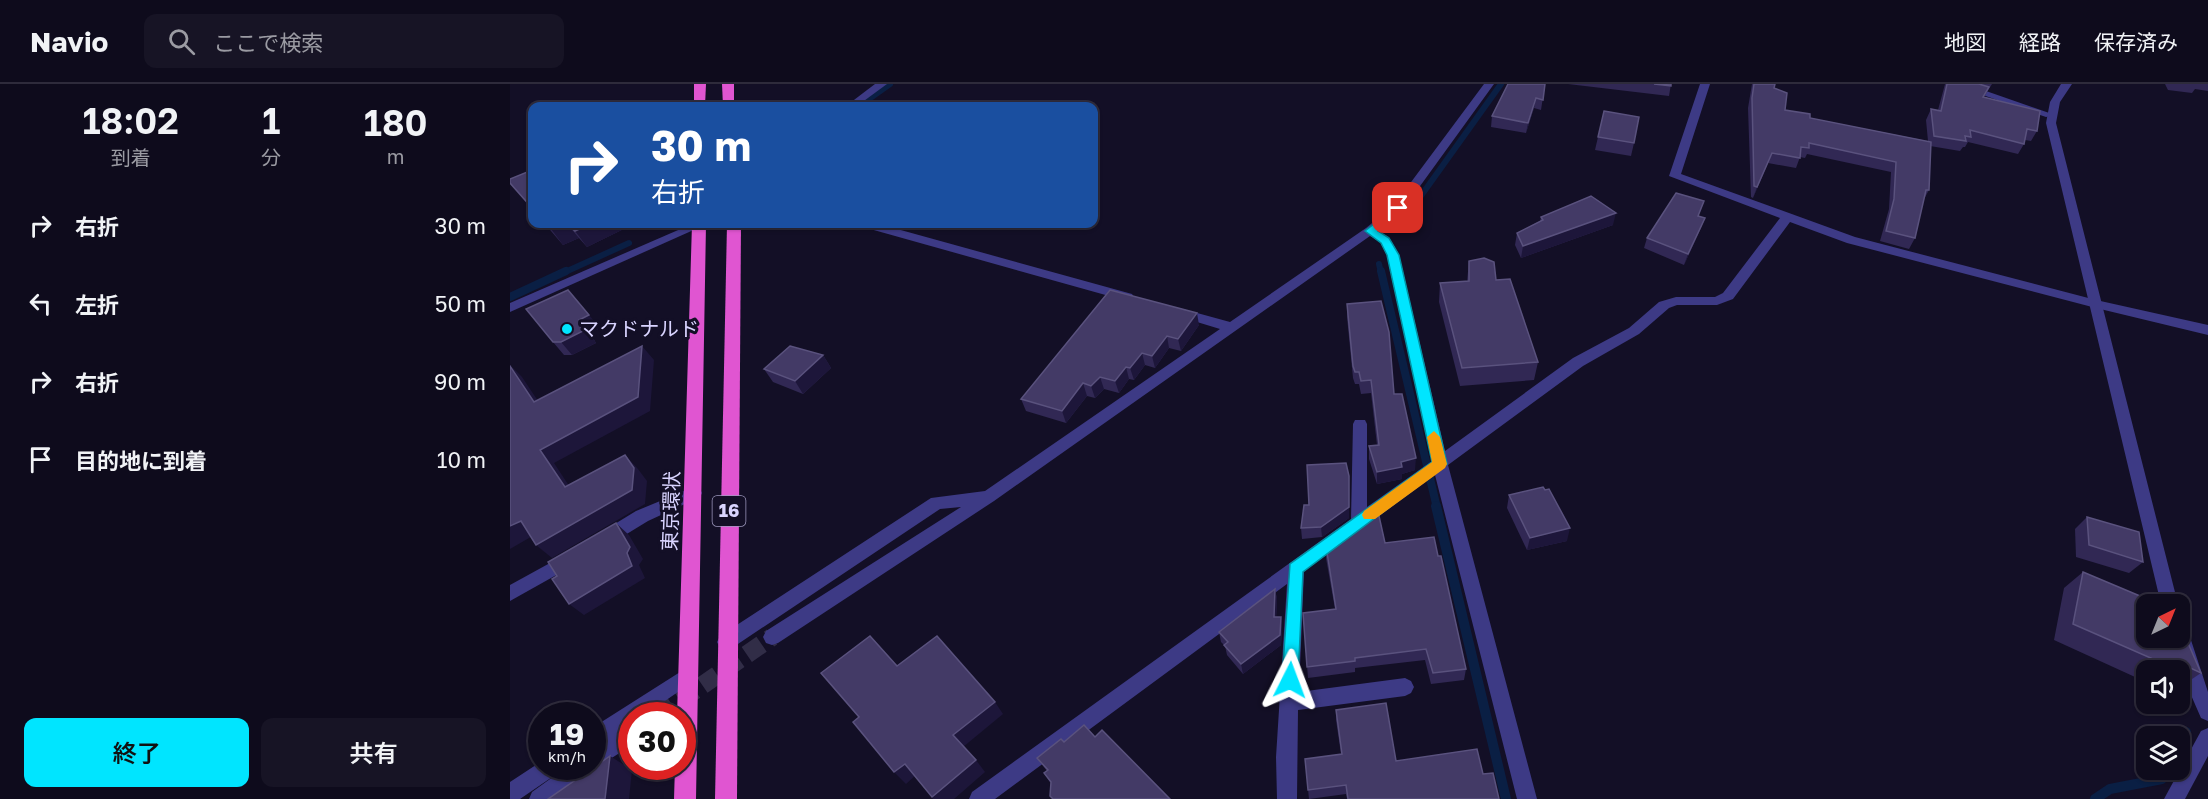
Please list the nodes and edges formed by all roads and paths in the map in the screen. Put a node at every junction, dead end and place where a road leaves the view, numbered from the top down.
1 (700, 84) edge
2 (729, 84) edge
3 (882, 84) edge
4 (1489, 84) edge
5 (1705, 84) edge
6 (1956, 84) edge
7 (2067, 84) edge
8 (700, 102) edge
9 (729, 102) edge
10 (857, 102) edge
11 (2050, 115) junction
12 (1786, 217) junction
13 (691, 228) edge
14 (700, 228) edge
15 (734, 228) edge
16 (881, 228) edge
17 (1370, 231) junction
18 (1140, 301) edge
19 (2096, 304) junction
20 (510, 308) edge
21 (1162, 308) edge
22 (1231, 327) junction
23 (2208, 330) edge
24 (1360, 424) dead end
25 (1440, 464) junction
26 (694, 493) junction
27 (988, 497) junction
28 (1359, 523) junction
29 (1296, 569) junction
30 (510, 594) edge
31 (2168, 594) edge
32 (772, 637) tunnel mouth
33 (726, 642) junction
34 (2184, 648) edge
35 (688, 675) junction
36 (1405, 687) dead end
37 (1289, 702) junction
38 (2208, 711) edge
39 (606, 730) edge
40 (2208, 737) edge
41 (530, 780) edge
42 (565, 780) edge
43 (510, 794) edge
44 (538, 799) edge
45 (685, 799) edge
46 (726, 799) edge
47 (979, 799) edge
48 (1287, 799) edge
49 (1527, 799) edge
50 (2174, 799) edge

1 - 8 highway
2 - 9 highway
3 - 10 street
4 - 17 street
5 - 12 street
6 - 11 street
7 - 11 street
11 - 19 street
12 - 19 street
12 - 25 street
13 - 20 street
14 - 26 highway, 東京環状 / 16
15 - 33 highway, 16
16 - 18 street
17 - 22 street
17 - 25 street
19 - 23 street
19 - 31 street
21 - 22 street
22 - 27 street
24 - 28 street
25 - 28 street
25 - 49 street
26 - 30 street
26 - 35 highway, 東京環状 / 16
27 - 32 street
27 - 33 street
28 - 29 street
29 - 37 street
29 - 47 street
33 - 46 highway, 16
34 - 38 street
35 - 39 street
35 - 45 highway, 東京環状 / 16
36 - 37 street
37 - 48 street
40 - 50 street
41 - 43 street
42 - 44 street

